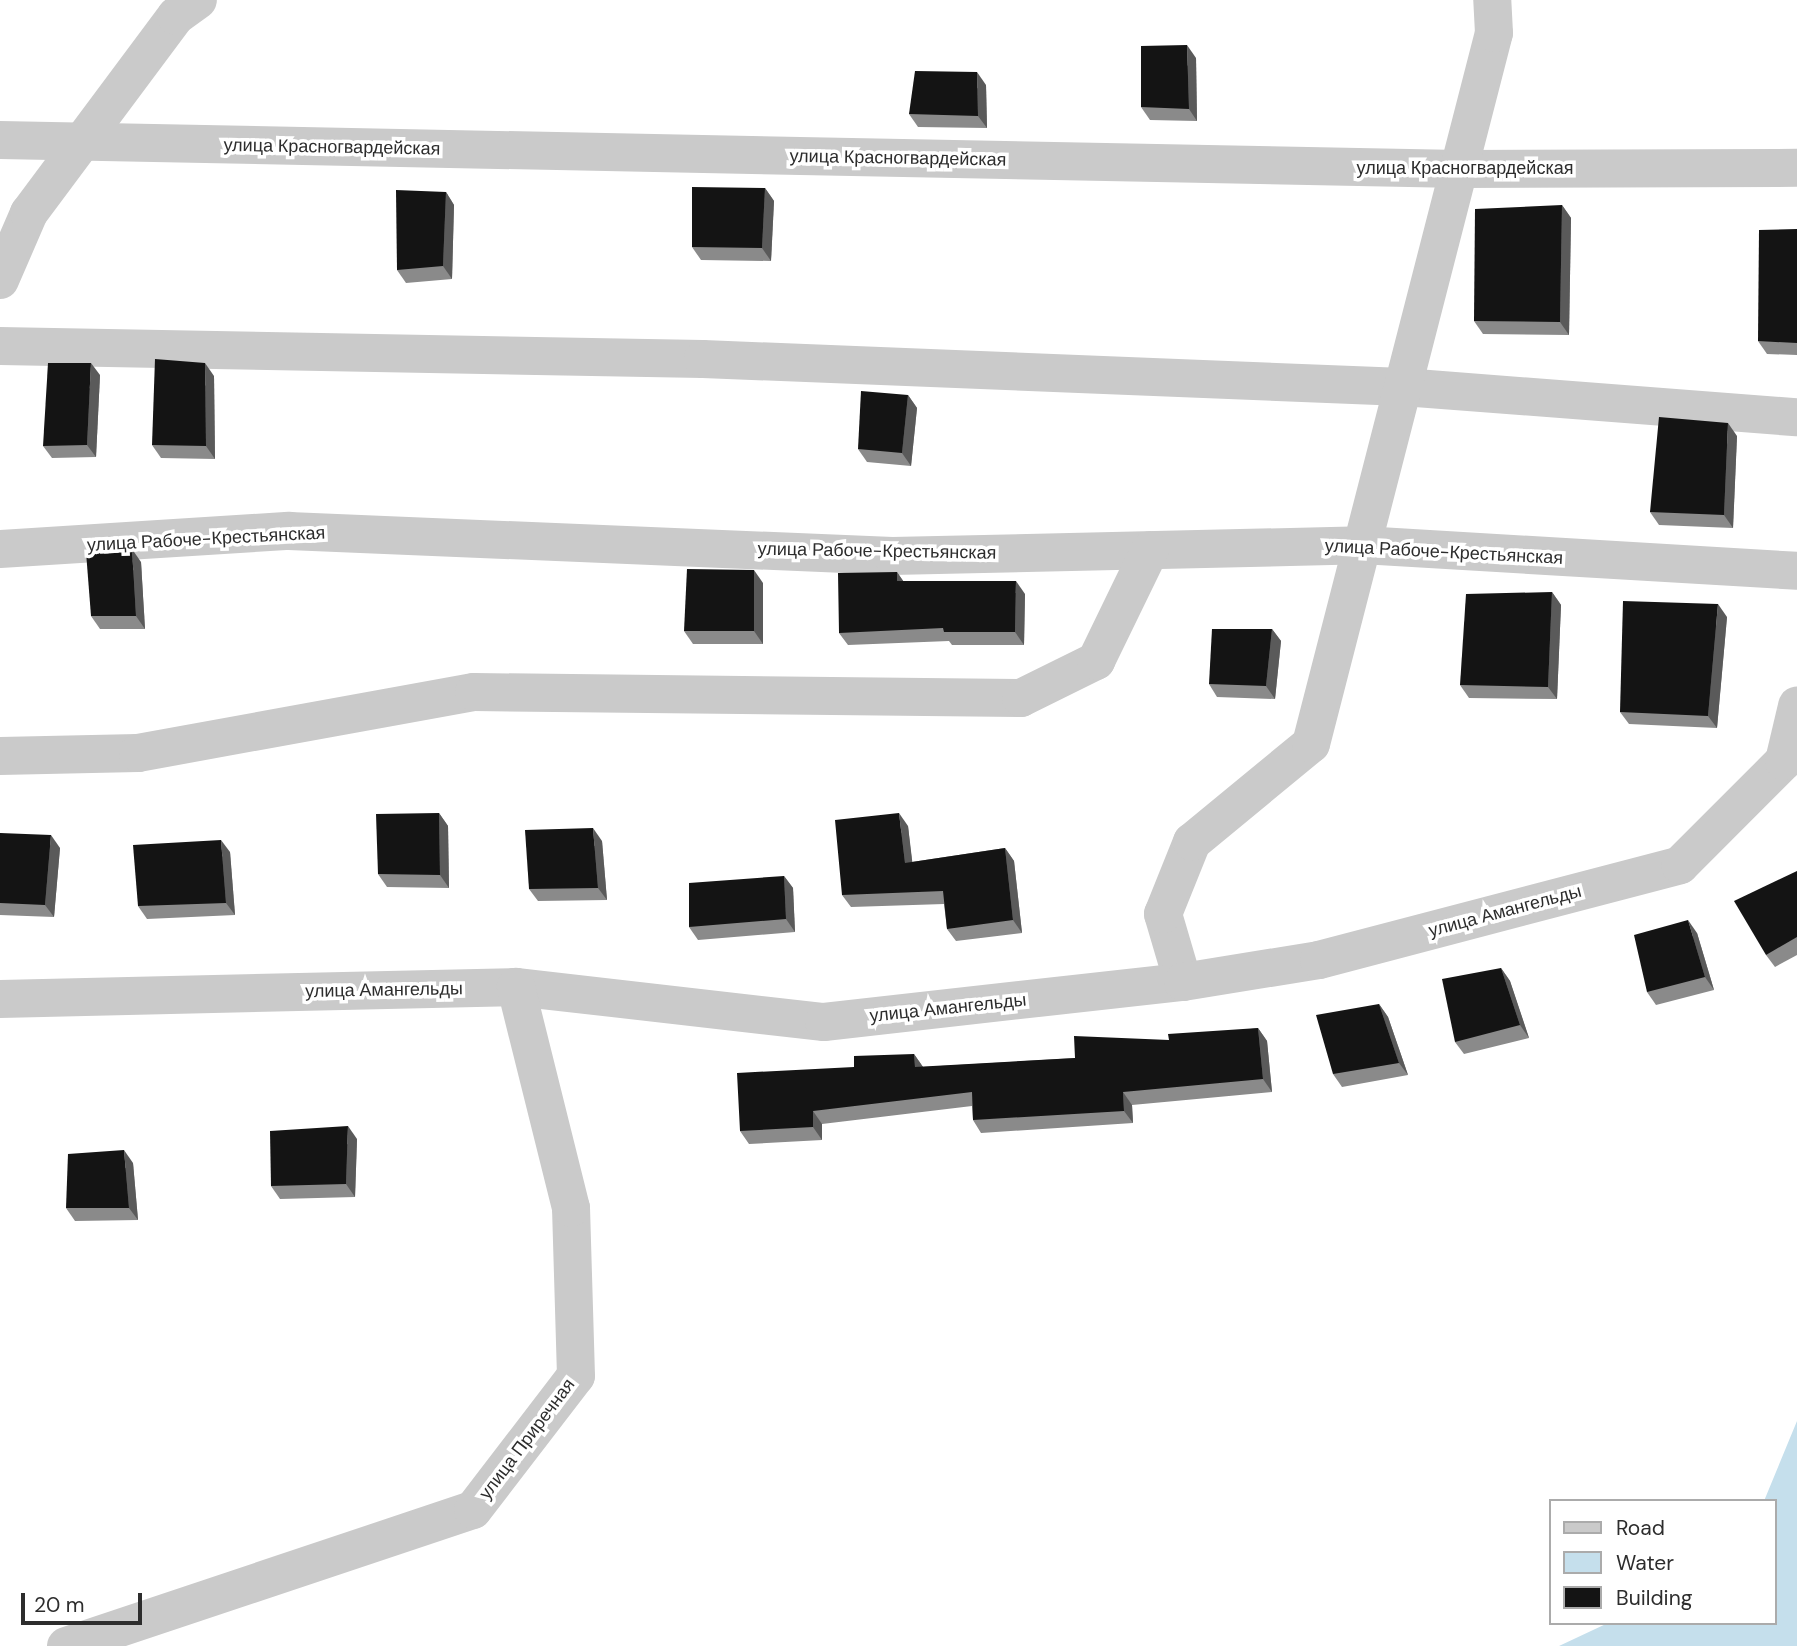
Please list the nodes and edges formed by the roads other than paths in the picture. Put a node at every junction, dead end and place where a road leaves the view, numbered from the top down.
1 (198, 0) edge
2 (1492, 0) edge
3 (0, 140) edge
4 (83, 142) junction
5 (1797, 168) edge
6 (1460, 169) junction
7 (0, 280) edge
8 (0, 346) edge
9 (1403, 387) junction
10 (1797, 417) edge
11 (1362, 545) junction
12 (0, 549) edge
13 (1150, 550) junction
14 (1797, 571) edge
15 (1797, 706) edge
16 (0, 755) edge
17 (1183, 982) junction
18 (516, 986) junction
19 (0, 999) edge
20 (66, 1646) edge

1 - 4 street
2 - 6 street
3 - 4 street, улица Красногвардейская
4 - 6 street, улица Красногвардейская
4 - 7 street
5 - 6 street, улица Красногвардейская
6 - 9 street
8 - 9 street
9 - 10 street
9 - 11 street
11 - 13 street, улица Рабоче-Крестьянская
11 - 14 street, улица Рабоче-Крестьянская
11 - 17 street
12 - 13 street, улица Рабоче-Крестьянская
13 - 16 street
15 - 17 street, улица Амангельды
17 - 18 street, улица Амангельды
18 - 19 street, улица Амангельды
18 - 20 street, улица Приречная

